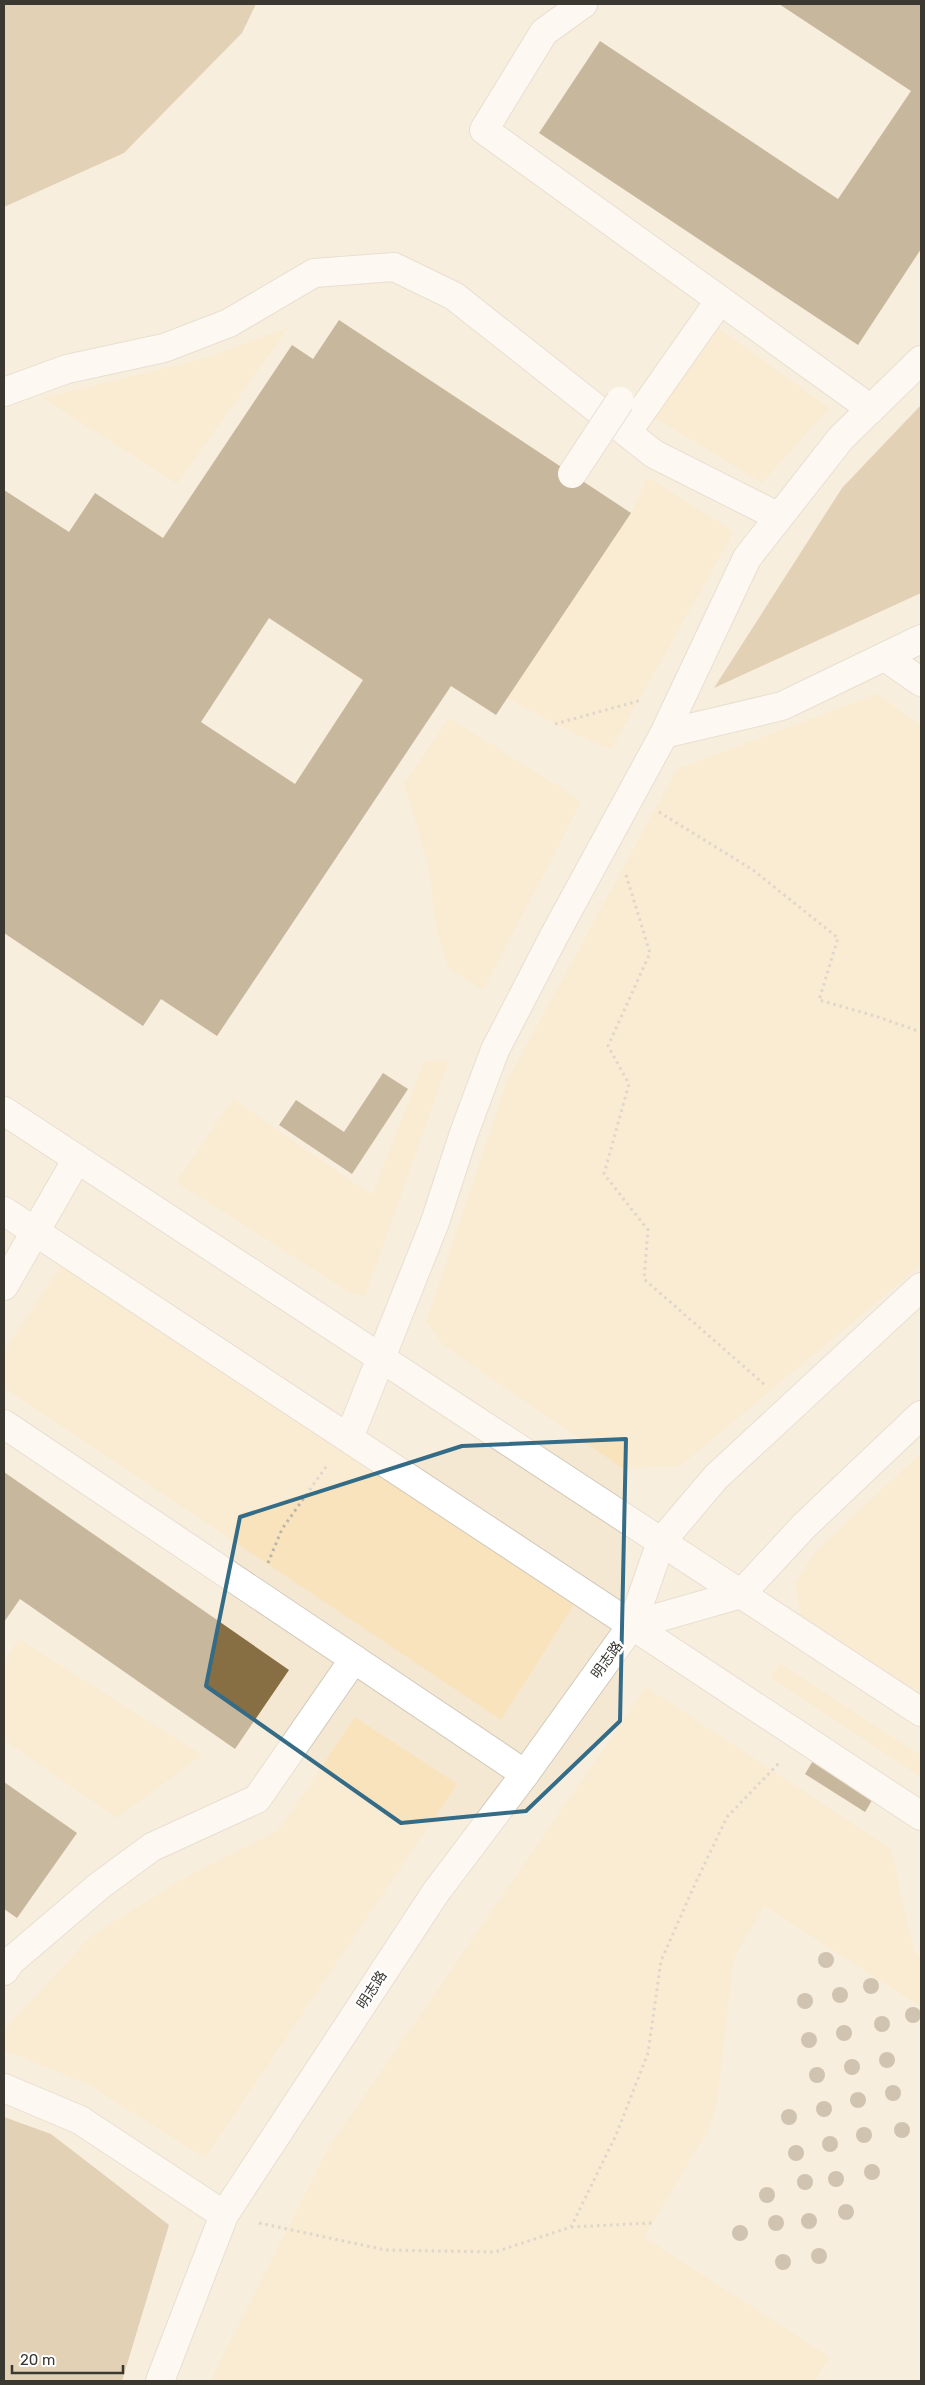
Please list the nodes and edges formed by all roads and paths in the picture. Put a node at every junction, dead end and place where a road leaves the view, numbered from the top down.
1 (583, 4) edge
2 (720, 300) junction
3 (921, 360) edge
4 (4, 392) edge
5 (620, 401) dead end
6 (871, 409) junction
7 (628, 431) junction
8 (572, 474) dead end
9 (779, 517) junction
10 (921, 639) edge
11 (885, 657) junction
12 (921, 682) edge
13 (686, 687) junction
14 (555, 724) dead end
15 (664, 734) junction
16 (631, 795) junction
17 (613, 828) junction
18 (921, 1032) edge
19 (4, 1111) edge
20 (77, 1159) junction
21 (4, 1211) edge
22 (35, 1232) junction
23 (4, 1286) edge
24 (921, 1288) edge
25 (382, 1359) junction
26 (790, 1407) junction
27 (921, 1415) edge
28 (4, 1424) edge
29 (349, 1438) junction
30 (661, 1542) junction
31 (256, 1594) junction
32 (741, 1594) junction
33 (632, 1625) junction
34 (354, 1659) junction
35 (921, 1712) edge
36 (802, 1738) junction
37 (524, 1774) junction
38 (921, 1816) edge
39 (6, 1962) edge
40 (4, 2088) edge
41 (224, 2215) junction
42 (652, 2223) dead end
43 (571, 2227) junction
44 (160, 2381) edge

1 - 2 street
2 - 6 street
2 - 7 street
3 - 6 street
4 - 7 street
5 - 8 street, bridge
6 - 9 street
7 - 9 street
9 - 13 street
10 - 11 street
11 - 12 street
11 - 15 street
13 - 14 path
13 - 15 street
15 - 16 street
16 - 17 street
16 - 18 path
17 - 25 street
17 - 26 path
19 - 20 street
20 - 22 street
20 - 25 street
21 - 22 street
22 - 23 street
22 - 29 street
24 - 26 street
25 - 29 street
25 - 30 street
26 - 30 street
27 - 32 street
28 - 31 street
29 - 31 path
29 - 33 street
30 - 32 street
30 - 33 street, 明志路
31 - 34 street
32 - 33 street
32 - 35 street
33 - 36 street
33 - 37 street, 明志路
34 - 37 street
34 - 39 street
36 - 38 street
36 - 43 path
37 - 41 street, 明志路
40 - 41 street
41 - 43 path
41 - 44 street, 明志路
42 - 43 path

